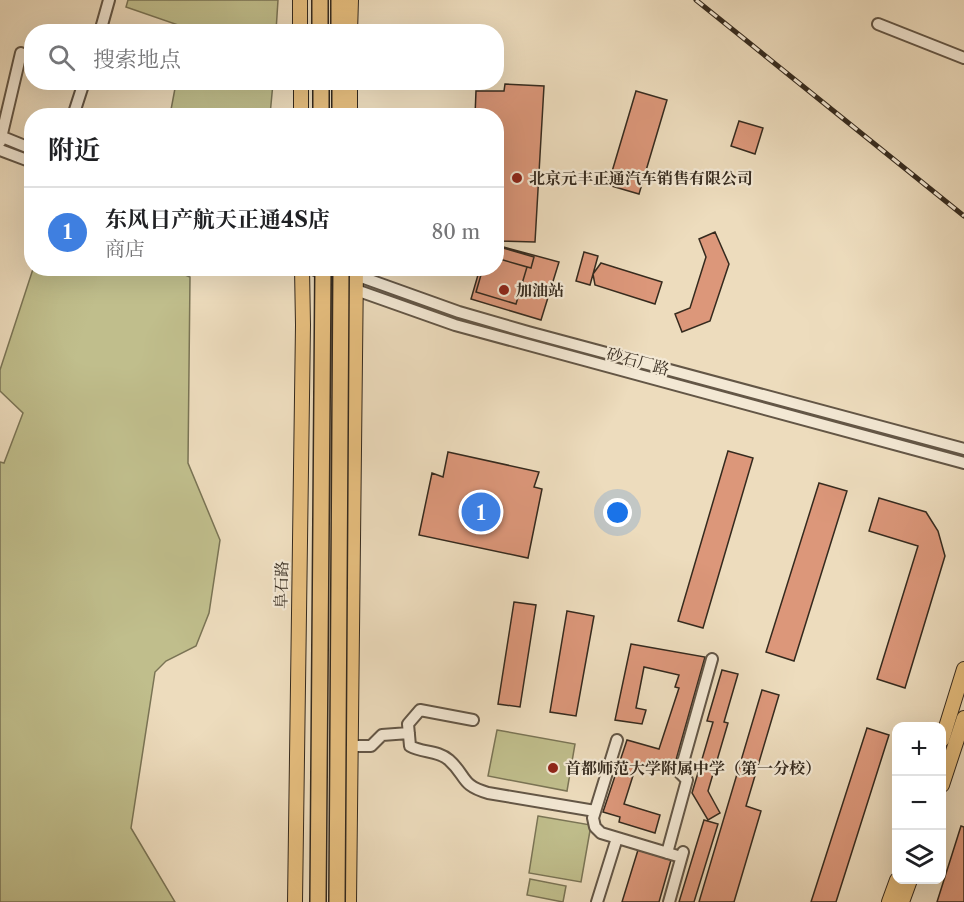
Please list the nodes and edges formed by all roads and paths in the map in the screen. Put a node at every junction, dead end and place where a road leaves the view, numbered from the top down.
1 (109, 0) edge
2 (300, 0) edge
3 (320, 0) edge
4 (339, 0) edge
5 (351, 0) edge
6 (102, 24) edge
7 (300, 24) edge
8 (320, 24) edge
9 (339, 24) edge
10 (350, 24) edge
11 (878, 24) dead end
12 (21, 53) dead end
13 (964, 58) edge
14 (81, 90) edge
15 (300, 90) edge
16 (321, 90) edge
17 (340, 90) edge
18 (350, 90) edge
19 (76, 108) edge
20 (301, 108) edge
21 (321, 108) edge
22 (340, 108) edge
23 (350, 108) edge
24 (0, 138) edge
25 (24, 146) edge
26 (0, 150) edge
27 (24, 159) edge
28 (302, 276) edge
29 (322, 276) edge
30 (327, 276) edge
31 (340, 276) edge
32 (356, 276) edge
33 (366, 276) edge
34 (356, 290) junction
35 (964, 449) edge
36 (964, 464) edge
37 (712, 659) dead end
38 (964, 669) edge
39 (964, 718) edge
40 (473, 720) dead end
41 (946, 727) edge
42 (409, 733) junction
43 (617, 740) dead end
44 (351, 746) junction
45 (945, 776) edge
46 (595, 811) junction
47 (616, 838) junction
48 (667, 853) junction
49 (895, 884) edge
50 (908, 884) edge
51 (295, 902) edge
52 (318, 902) edge
53 (337, 902) edge
54 (349, 902) edge
55 (597, 902) edge
56 (669, 902) edge
57 (889, 902) edge
58 (902, 902) edge

1 - 6 street
2 - 7 main road
3 - 8 highway
4 - 9 highway
5 - 10 main road
11 - 13 street
12 - 24 street
14 - 19 street
15 - 20 main road
16 - 21 highway
17 - 22 highway
18 - 23 main road
24 - 25 street
26 - 27 street
28 - 51 main road, 阜石路
29 - 52 highway, bridge
30 - 34 street, 砂石厂路
31 - 53 highway, bridge
32 - 34 main road
33 - 35 street, 砂石厂路
34 - 36 street, 砂石厂路
34 - 44 main road
37 - 48 street
38 - 41 main road
39 - 45 main road
40 - 42 street
42 - 44 street
42 - 46 street
43 - 46 street
44 - 54 main road
46 - 47 street
47 - 48 street
47 - 55 street
48 - 56 street
49 - 57 main road
50 - 58 main road

